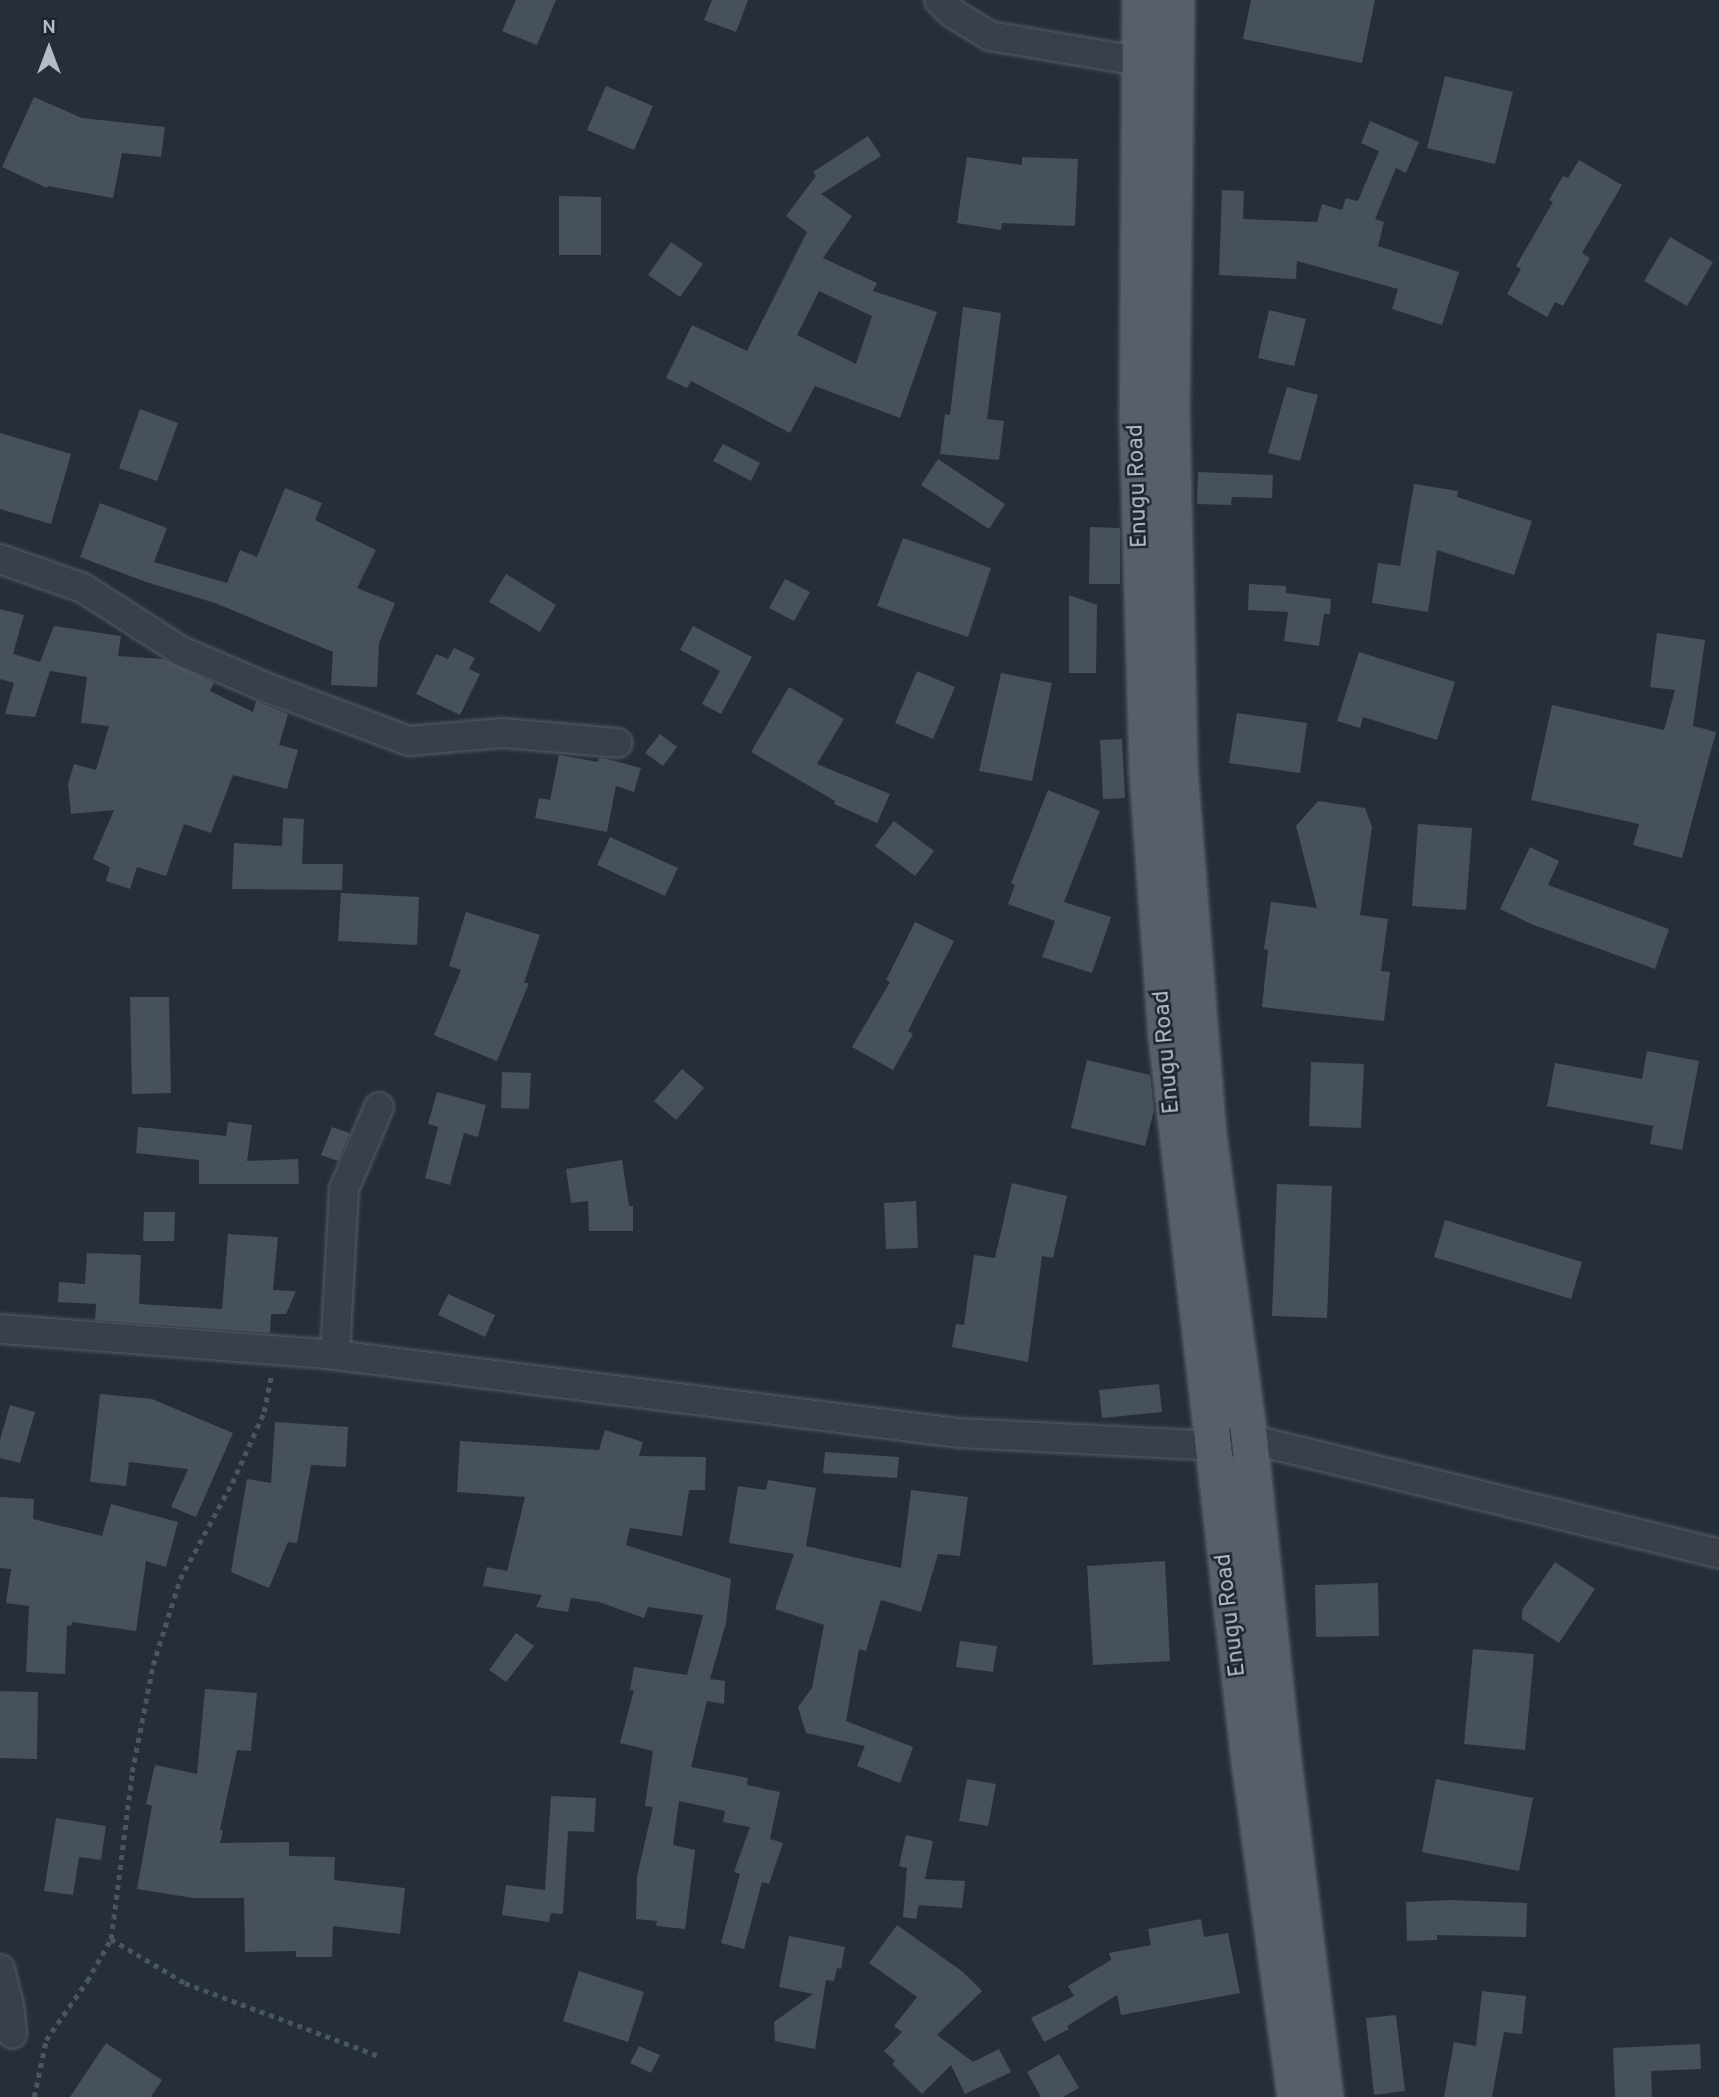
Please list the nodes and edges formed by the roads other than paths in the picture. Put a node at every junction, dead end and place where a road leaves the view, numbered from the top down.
1 (939, 0) edge
2 (1140, 0) edge
3 (1176, 0) edge
4 (1139, 61) junction
5 (0, 559) edge
6 (618, 743) dead end
7 (379, 1107) dead end
8 (0, 1329) edge
9 (335, 1355) junction
10 (1249, 1439) junction
11 (1213, 1446) junction
12 (1719, 1554) edge
13 (0, 1969) edge
14 (12, 2034) dead end
15 (1295, 2097) edge
16 (1325, 2097) edge

1 - 4 street
2 - 4 main road, Enugu Road
3 - 10 main road
4 - 11 main road, Enugu Road
5 - 6 street
7 - 9 street
8 - 9 street
9 - 11 street
10 - 11 street
10 - 12 street
10 - 16 main road
11 - 15 main road, Enugu Road
13 - 14 street

